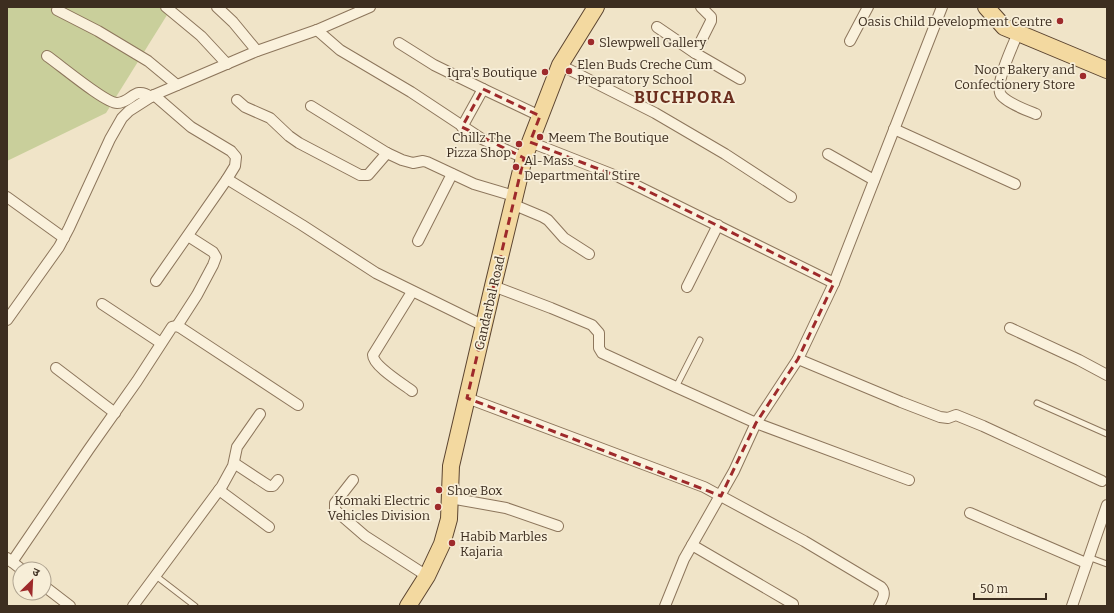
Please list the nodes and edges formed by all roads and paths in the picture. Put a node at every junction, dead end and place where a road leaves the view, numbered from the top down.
1 (166, 7) edge
2 (217, 7) edge
3 (370, 7) edge
4 (596, 7) edge
5 (701, 7) edge
6 (868, 7) edge
7 (942, 7) edge
8 (986, 7) edge
9 (57, 10) dead end
10 (657, 27) dead end
11 (317, 30) junction
12 (1018, 33) junction
13 (850, 41) dead end
14 (399, 43) dead end
15 (257, 51) junction
16 (695, 52) junction
17 (47, 56) dead end
18 (227, 64) junction
19 (560, 65) junction
20 (1107, 70) edge
21 (740, 79) dead end
22 (177, 85) junction
23 (483, 89) junction
24 (153, 96) junction
25 (237, 100) dead end
26 (311, 106) dead end
27 (1036, 114) dead end
28 (540, 116) junction
29 (462, 127) junction
30 (894, 129) junction
31 (530, 142) junction
32 (387, 152) junction
33 (828, 154) dead end
34 (524, 158) junction
35 (452, 174) junction
36 (227, 179) junction
37 (874, 180) junction
38 (1015, 184) dead end
39 (7, 197) edge
40 (791, 197) dead end
41 (513, 200) junction
42 (718, 225) junction
43 (188, 236) junction
44 (64, 238) junction
45 (418, 241) dead end
46 (589, 254) dead end
47 (156, 281) dead end
48 (834, 283) junction
49 (493, 286) junction
50 (687, 287) dead end
51 (412, 292) junction
52 (102, 304) dead end
53 (7, 320) edge
54 (177, 326) junction
55 (484, 326) junction
56 (1010, 328) dead end
57 (700, 340) dead end
58 (161, 343) junction
59 (798, 358) junction
60 (56, 368) dead end
61 (1107, 375) edge
62 (676, 388) junction
63 (412, 391) dead end
64 (467, 398) junction
65 (1037, 403) dead end
66 (298, 405) dead end
67 (115, 413) junction
68 (260, 414) dead end
69 (756, 423) junction
70 (1107, 434) edge
71 (234, 463) junction
72 (278, 480) dead end
73 (353, 480) dead end
74 (909, 480) dead end
75 (1102, 481) dead end
76 (220, 490) junction
77 (721, 496) junction
78 (450, 498) junction
79 (1106, 510) edge
80 (970, 513) dead end
81 (558, 526) dead end
82 (270, 527) dead end
83 (692, 545) junction
84 (9, 560) edge
85 (1087, 560) junction
86 (1107, 564) edge
87 (156, 576) junction
88 (427, 576) junction
89 (57, 602) edge
90 (793, 604) dead end
91 (667, 605) edge
92 (70, 606) edge
93 (133, 606) edge
94 (196, 606) edge
95 (408, 606) edge
96 (879, 606) edge
97 (1072, 606) edge

1 - 18 street
2 - 15 street
3 - 11 street
4 - 19 main road, Gandarbal Road
5 - 16 street
6 - 13 street
7 - 30 street
8 - 12 main road
9 - 22 street
10 - 16 street
11 - 15 street
11 - 29 street
12 - 20 main road
12 - 27 street
14 - 23 street
15 - 18 street
16 - 21 street
17 - 24 street
18 - 22 street
19 - 28 main road, Gandarbal Road
19 - 40 street
22 - 24 street
23 - 28 street
23 - 29 street
24 - 36 street
24 - 44 street
25 - 32 street
26 - 32 street
28 - 31 main road, Gandarbal Road
29 - 34 street
30 - 37 street
30 - 38 street
31 - 34 main road, Gandarbal Road
31 - 42 street
32 - 35 street
33 - 37 street
34 - 41 main road, Gandarbal Road
35 - 41 street
35 - 45 street
36 - 43 street
36 - 51 street
37 - 48 street
39 - 44 street
41 - 46 street
41 - 49 main road, Gandarbal Road
42 - 48 street
42 - 50 street
43 - 47 street
43 - 54 street
44 - 53 street
48 - 59 street
49 - 55 main road, Gandarbal Road
49 - 62 street
51 - 55 street
51 - 63 street
52 - 58 street
54 - 58 street
54 - 66 street
55 - 64 main road, Gandarbal Road
56 - 61 street
57 - 62 lane
58 - 67 street
59 - 69 street
59 - 75 street
60 - 67 street
62 - 69 street
64 - 77 street
64 - 78 main road, Gandarbal Road
65 - 70 lane
67 - 84 street
68 - 71 street
69 - 74 street
69 - 77 street
71 - 72 street
71 - 76 street
73 - 88 street
76 - 82 street
76 - 87 street
77 - 83 street
77 - 96 street
78 - 81 street
78 - 88 main road, Gandarbal Road
79 - 85 street
80 - 85 street
83 - 90 street
83 - 91 street
85 - 86 lane
85 - 97 street
87 - 93 street
87 - 94 lane
88 - 95 main road, Gandarbal Road
89 - 92 street

